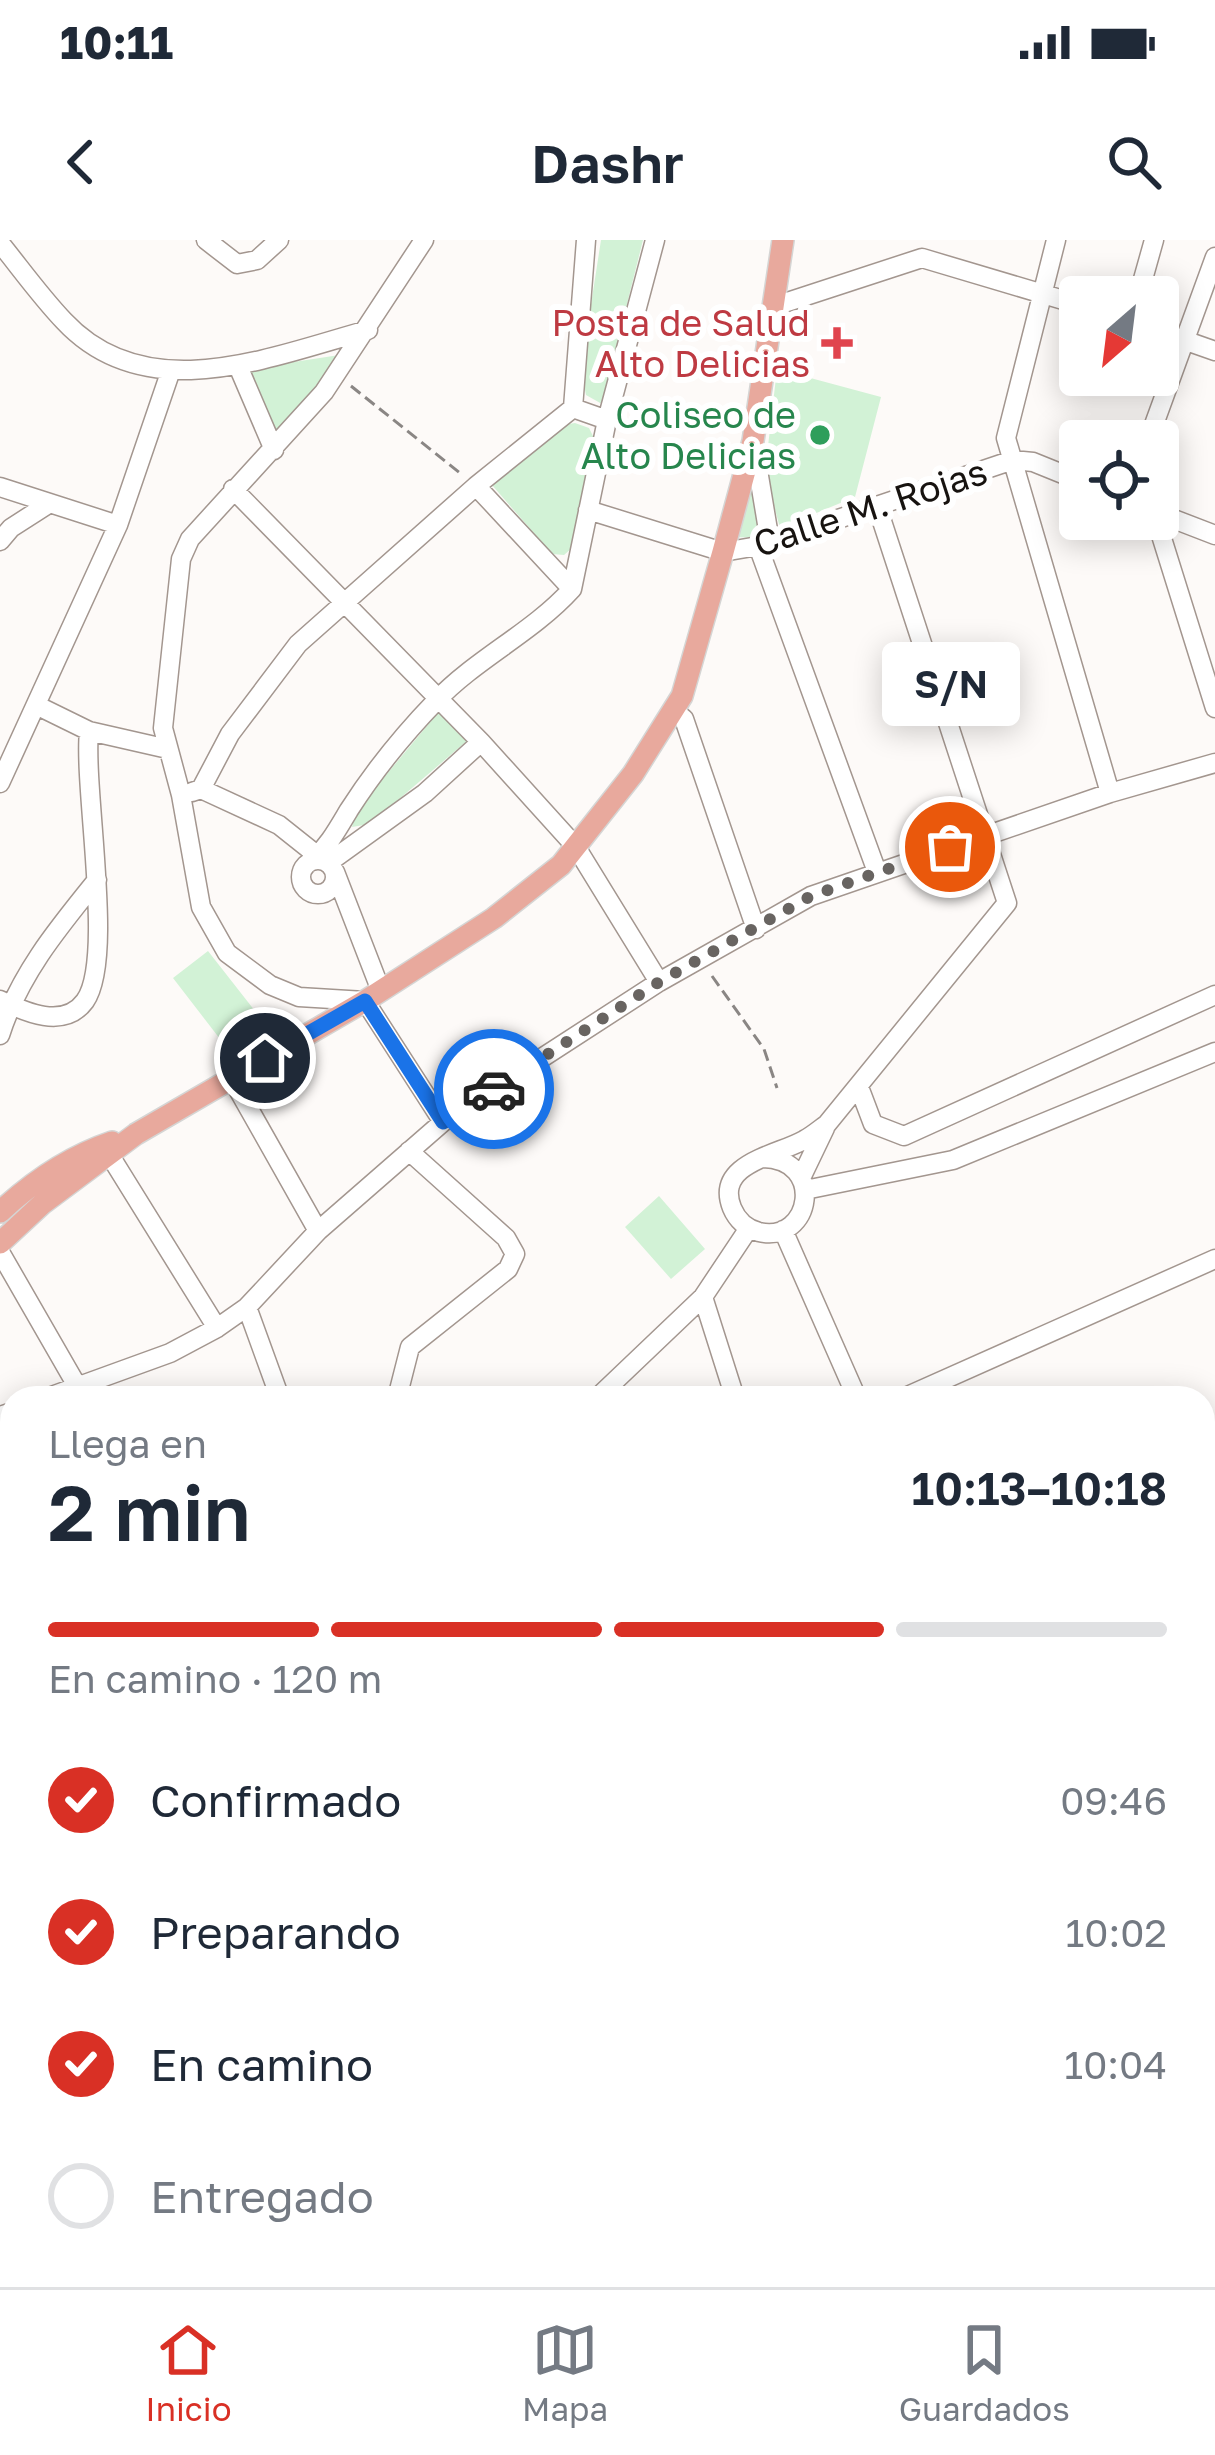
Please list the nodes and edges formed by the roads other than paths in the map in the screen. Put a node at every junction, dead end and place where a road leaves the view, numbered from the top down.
1 (206, 240) edge
2 (279, 240) edge
3 (424, 240) edge
4 (586, 240) edge
5 (656, 240) edge
6 (782, 240) edge
7 (1056, 240) edge
8 (1154, 240) edge
9 (0, 242) edge
10 (923, 249) edge
11 (1215, 256) edge
12 (1144, 276) edge
13 (1041, 293) junction
14 (1059, 299) edge
15 (772, 308) junction
16 (368, 330) junction
17 (1179, 338) edge
18 (1186, 341) junction
19 (1215, 350) edge
20 (238, 365) junction
21 (171, 370) junction
22 (573, 408) junction
23 (607, 420) junction
24 (1156, 420) edge
25 (753, 441) junction
26 (274, 450) junction
27 (1013, 460) junction
28 (1059, 473) edge
29 (476, 486) junction
30 (0, 487) edge
31 (232, 489) junction
32 (50, 503) junction
33 (877, 506) junction
34 (588, 511) junction
35 (1179, 521) edge
36 (118, 526) junction
37 (1215, 535) edge
38 (1162, 540) edge
39 (0, 541) edge
40 (764, 544) junction
41 (723, 552) junction
42 (572, 589) junction
43 (345, 602) junction
44 (439, 698) junction
45 (36, 706) junction
46 (1215, 708) edge
47 (674, 710) junction
48 (89, 731) junction
49 (481, 742) junction
50 (168, 749) junction
51 (1215, 763) edge
52 (0, 783) edge
53 (201, 789) junction
54 (1111, 793) junction
55 (182, 795) junction
56 (986, 835) junction
57 (576, 847) junction
58 (323, 863) junction
59 (877, 872) junction
60 (97, 880) junction
61 (322, 894) junction
62 (347, 903) junction
63 (756, 929) junction
64 (659, 982) junction
65 (1215, 995) edge
66 (373, 996) junction
67 (5, 1002) edge
68 (0, 1035) edge
69 (1215, 1052) edge
70 (231, 1077) junction
71 (860, 1087) junction
72 (443, 1122) junction
73 (827, 1124) junction
74 (136, 1134) junction
75 (409, 1151) junction
76 (109, 1154) junction
77 (763, 1158) junction
78 (803, 1184) junction
79 (0, 1212) edge
80 (749, 1228) junction
81 (783, 1230) junction
82 (318, 1232) junction
83 (0, 1243) edge
84 (0, 1252) edge
85 (1215, 1258) edge
86 (703, 1298) junction
87 (248, 1307) junction
88 (217, 1328) junction
89 (78, 1386) edge
90 (95, 1386) edge
91 (276, 1386) edge
92 (400, 1386) edge
93 (609, 1386) edge
94 (731, 1386) edge
95 (852, 1386) edge
96 (930, 1386) edge

1 - 2 street
3 - 16 street
4 - 22 street
5 - 23 street
6 - 15 main road
7 - 13 street
8 - 12 street
9 - 21 street
10 - 13 street
10 - 15 street
11 - 18 street
13 - 14 street
13 - 27 street
15 - 25 main road
16 - 20 street
16 - 26 street
17 - 18 street
18 - 19 street
18 - 24 street
20 - 21 street
20 - 26 street
21 - 36 street
22 - 23 street
22 - 29 street
23 - 34 street
25 - 40 street
25 - 41 main road
26 - 31 street
27 - 28 street
27 - 33 street, Calle M. Rojas
27 - 54 street
29 - 42 street
29 - 43 street
30 - 32 street
31 - 43 street
31 - 50 street
32 - 36 street
32 - 39 street
33 - 40 street, Calle M. Rojas
33 - 56 street
34 - 41 street, Calle M. Rojas
34 - 42 street
35 - 37 street
36 - 45 street
38 - 46 street
40 - 41 street, Calle M. Rojas
40 - 59 street
41 - 47 main road
42 - 44 street
43 - 44 street
43 - 53 street
44 - 49 street
44 - 58 street
45 - 48 street
45 - 52 street
47 - 57 main road
47 - 63 street
48 - 50 street
48 - 60 street
49 - 57 street
49 - 58 street
50 - 55 street
51 - 54 street
53 - 55 street
53 - 58 street
54 - 56 street
55 - 66 street
56 - 59 street
56 - 71 street
57 - 64 street
57 - 66 main road
58 - 61 street
58 - 61 street
58 - 62 street
59 - 63 street
60 - 67 street
60 - 67 street
61 - 62 street
62 - 66 street
63 - 64 street
64 - 72 street
65 - 71 street
66 - 70 main road
66 - 72 street
67 - 68 street
69 - 78 street
70 - 74 main road
70 - 82 street
71 - 73 street
72 - 75 street
73 - 77 street
73 - 78 street
74 - 76 main road
74 - 79 main road
75 - 82 street
75 - 92 street
76 - 83 main road
76 - 88 street
77 - 78 street
77 - 80 street
78 - 81 street
80 - 81 street
80 - 86 street
81 - 95 street
82 - 87 street
84 - 89 street
85 - 96 street
86 - 93 street
86 - 94 street
87 - 88 street
87 - 91 street
88 - 90 street

